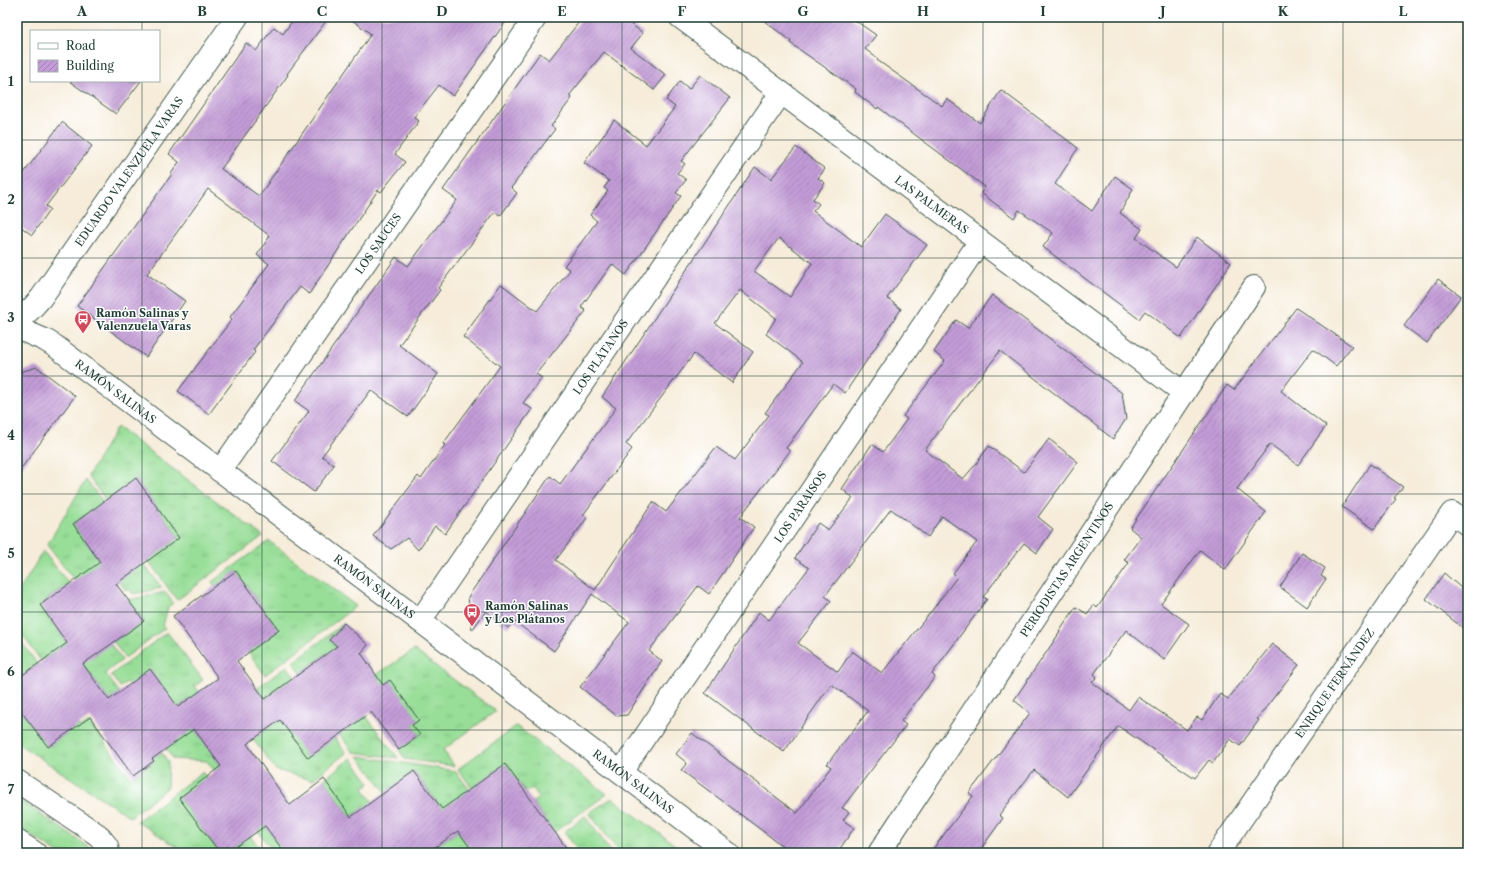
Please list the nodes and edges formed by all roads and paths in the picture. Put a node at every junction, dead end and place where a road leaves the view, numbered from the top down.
1 (237, 17) edge
2 (536, 17) edge
3 (680, 17) edge
4 (781, 93) junction
5 (980, 241) junction
6 (1254, 286) dead end
7 (17, 322) edge
8 (17, 328) edge
9 (1184, 393) junction
10 (220, 471) junction
11 (1460, 519) edge
12 (420, 621) junction
13 (621, 772) junction
14 (17, 781) edge
15 (17, 841) edge
16 (35, 853) edge
17 (108, 853) edge
18 (728, 853) edge
19 (879, 853) edge
20 (1218, 853) edge

1 - 7 street, EDUARDO VALENZUELA VARAS
2 - 10 street, LOS SAUCES
3 - 4 street, LAS PALMERAS
4 - 5 street, LAS PALMERAS
4 - 12 street, LOS PLÁTANOS
5 - 9 street, LAS PALMERAS
5 - 13 street, LOS PARAISOS
6 - 9 street, PERIODISTAS ARGENTINOS
8 - 10 street, RAMÓN SALINAS
9 - 19 street, PERIODISTAS ARGENTINOS
10 - 12 street, RAMÓN SALINAS
11 - 20 street, ENRIQUE FERNÁNDEZ
12 - 13 street, RAMÓN SALINAS
13 - 18 street, RAMÓN SALINAS
14 - 17 street
15 - 16 street

